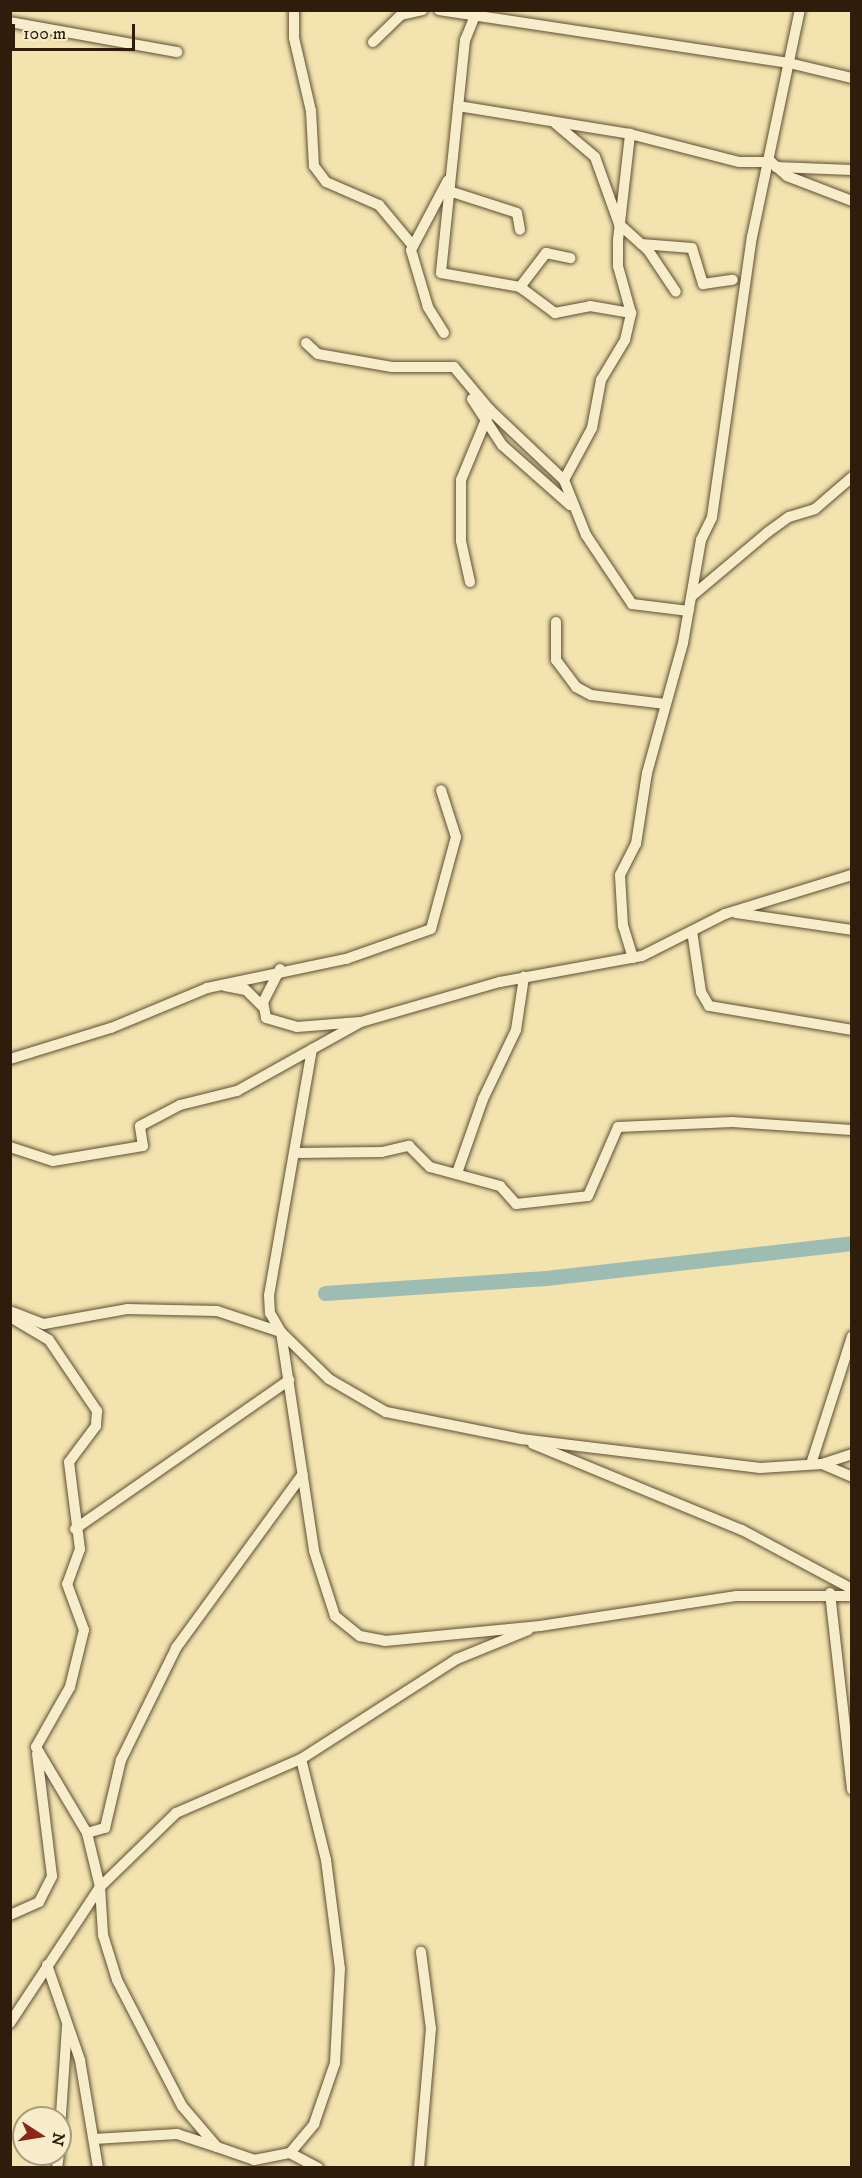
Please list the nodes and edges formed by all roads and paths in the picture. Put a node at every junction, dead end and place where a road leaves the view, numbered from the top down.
1 (294, 10) edge
2 (422, 10) edge
3 (439, 10) edge
4 (800, 10) edge
5 (474, 18) junction
6 (10, 22) edge
7 (373, 42) dead end
8 (177, 52) dead end
9 (789, 63) junction
10 (852, 78) edge
11 (458, 106) junction
12 (550, 121) junction
13 (630, 134) junction
14 (773, 164) junction
15 (852, 170) edge
16 (451, 175) junction
17 (449, 191) junction
18 (852, 201) edge
19 (619, 224) junction
20 (520, 230) dead end
21 (641, 244) junction
22 (413, 246) junction
23 (570, 258) dead end
24 (733, 280) dead end
25 (520, 287) junction
26 (676, 292) dead end
27 (630, 312) junction
28 (444, 333) dead end
29 (306, 343) dead end
30 (488, 416) junction
31 (852, 477) edge
32 (564, 480) junction
33 (578, 514) junction
34 (470, 582) dead end
35 (692, 596) junction
36 (689, 611) junction
37 (556, 622) dead end
38 (665, 705) junction
39 (441, 790) dead end
40 (852, 876) edge
41 (725, 914) junction
42 (852, 930) edge
43 (693, 931) junction
44 (633, 958) junction
45 (280, 969) junction
46 (524, 977) junction
47 (207, 988) junction
48 (262, 1006) junction
49 (361, 1023) junction
50 (852, 1030) edge
51 (312, 1049) junction
52 (10, 1059) edge
53 (852, 1130) edge
54 (10, 1147) edge
55 (295, 1153) junction
56 (457, 1173) junction
57 (10, 1311) edge
58 (10, 1317) edge
59 (280, 1332) junction
60 (852, 1336) edge
61 (289, 1380) junction
62 (521, 1439) junction
63 (852, 1454) edge
64 (816, 1464) junction
65 (303, 1474) junction
66 (852, 1477) edge
67 (75, 1529) junction
68 (852, 1589) edge
69 (830, 1593) junction
70 (852, 1596) edge
71 (540, 1626) junction
72 (36, 1747) junction
73 (301, 1759) junction
74 (852, 1790) edge
75 (87, 1833) junction
76 (100, 1887) junction
77 (10, 1915) edge
78 (421, 1952) dead end
79 (47, 1965) junction
80 (68, 2017) junction
81 (10, 2022) edge
82 (62, 2106) edge
83 (94, 2139) junction
84 (217, 2147) junction
85 (290, 2153) junction
86 (255, 2164) edge
87 (98, 2168) edge
88 (318, 2168) edge
89 (419, 2168) edge

1 - 22 street
2 - 7 street
3 - 5 street
4 - 9 street
5 - 9 street
5 - 11 street
6 - 8 street
9 - 10 street
9 - 14 street
11 - 12 street
11 - 16 street
12 - 13 street
12 - 19 street
13 - 14 street
13 - 19 street
14 - 15 street
14 - 18 street
14 - 35 street
16 - 17 street
16 - 22 street
17 - 20 street
17 - 25 street
19 - 21 street
19 - 27 street
21 - 24 street
21 - 26 street
22 - 28 street
23 - 25 street
25 - 27 street
27 - 32 street
29 - 30 street
30 - 32 street
30 - 33 street
30 - 34 street
31 - 35 street
32 - 33 street
33 - 36 street
35 - 36 street
36 - 38 street
37 - 38 street
38 - 44 street
39 - 45 street
40 - 41 street
41 - 42 street
41 - 43 street
43 - 44 street
43 - 50 street
44 - 46 street
45 - 47 street
45 - 48 street
46 - 49 street
46 - 56 street
47 - 48 street
47 - 52 street
48 - 49 street
49 - 51 street
51 - 54 street
51 - 55 street
53 - 56 street
55 - 56 street
55 - 59 street
57 - 59 street
58 - 67 street
59 - 61 street
59 - 62 street
60 - 64 street
61 - 65 street
61 - 67 street
62 - 64 street
62 - 68 street
63 - 64 street
64 - 66 street
65 - 71 street
65 - 75 street
67 - 72 street
69 - 70 street
69 - 71 street
69 - 74 street
71 - 73 street
72 - 75 street
72 - 77 street
73 - 76 street
73 - 85 street
75 - 76 street
76 - 79 street
76 - 84 street
78 - 89 street
79 - 80 street
79 - 81 street
80 - 82 street
80 - 83 street
83 - 84 street
83 - 87 street
84 - 86 street
85 - 86 street
85 - 88 street

